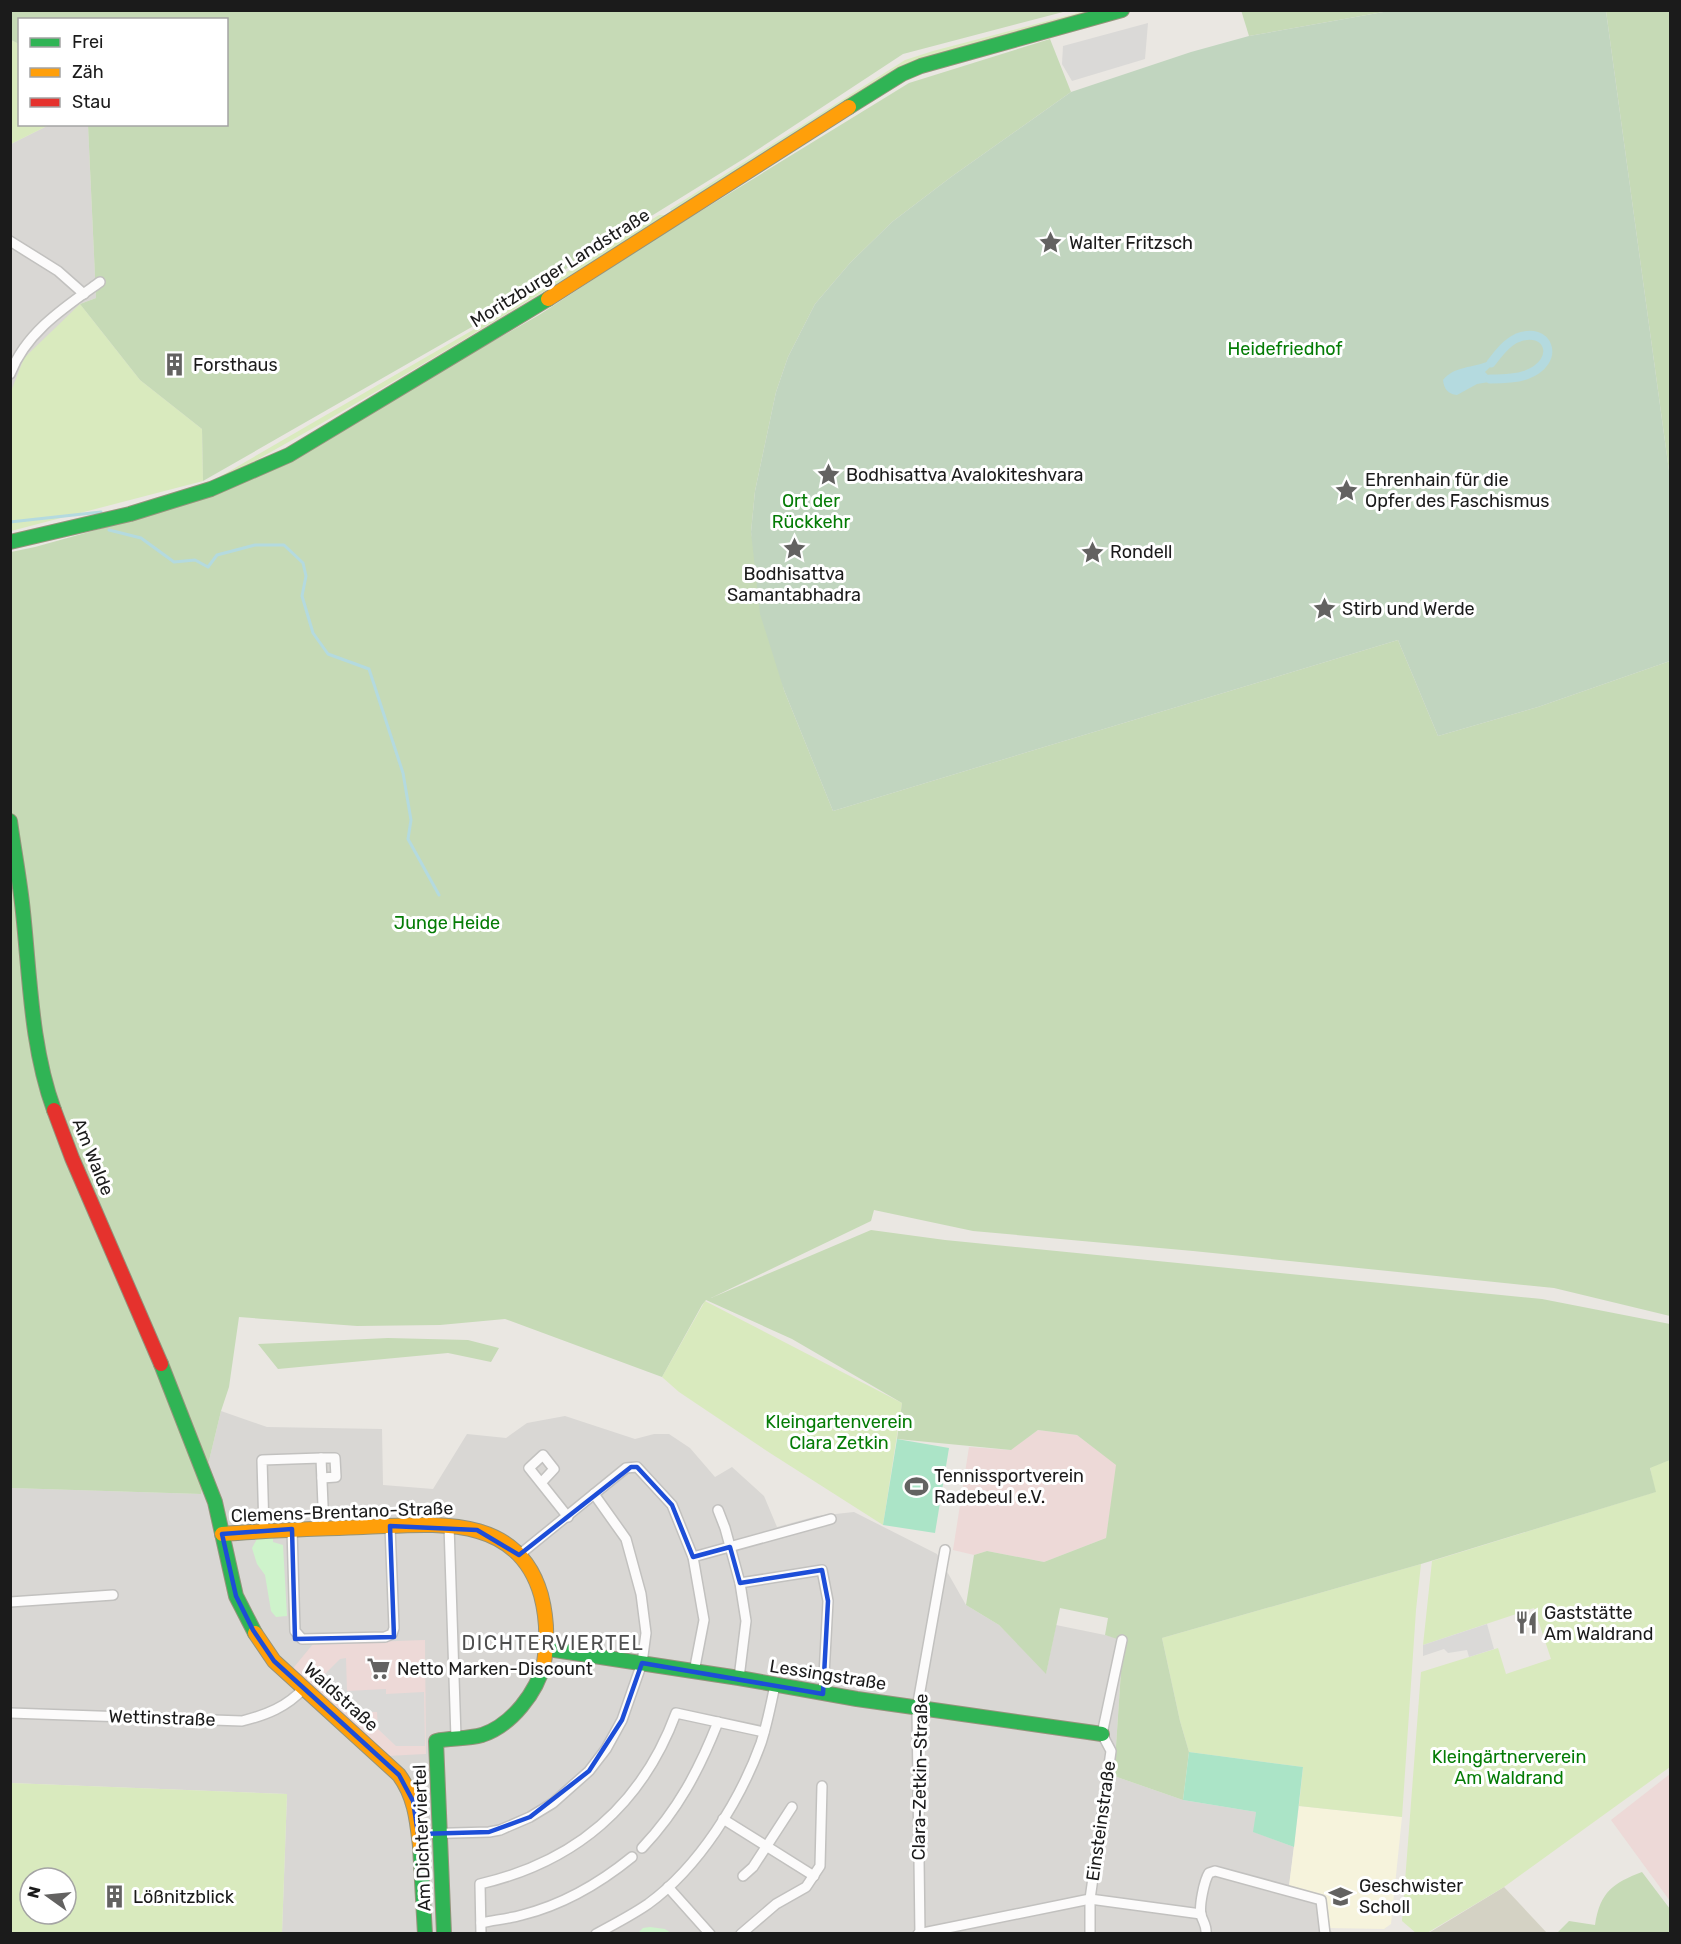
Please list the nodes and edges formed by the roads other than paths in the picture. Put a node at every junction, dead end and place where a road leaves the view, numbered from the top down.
1 (1122, 10) edge
2 (10, 241) edge
3 (100, 282) dead end
4 (84, 294) junction
5 (12, 363) edge
6 (10, 374) edge
7 (10, 542) edge
8 (10, 821) edge
9 (321, 1458) junction
10 (322, 1478) junction
11 (541, 1483) dead end
12 (209, 1490) joint
13 (594, 1494) junction
14 (718, 1510) dead end
15 (568, 1516) junction
16 (831, 1519) dead end
17 (448, 1525) junction
18 (390, 1526) junction
19 (292, 1529) junction
20 (324, 1529) junction
21 (264, 1530) junction
22 (222, 1534) junction
23 (730, 1547) junction
24 (945, 1550) dead end
25 (519, 1555) junction
26 (693, 1557) junction
27 (740, 1583) junction
28 (113, 1595) dead end
29 (10, 1602) edge
30 (1122, 1640) dead end
31 (548, 1649) junction
32 (642, 1664) junction
33 (694, 1672) junction
34 (739, 1678) junction
35 (775, 1685) junction
36 (304, 1688) junction
37 (823, 1694) junction
38 (917, 1708) junction
39 (10, 1713) edge
40 (718, 1722) junction
41 (764, 1732) junction
42 (1102, 1734) junction
43 (456, 1738) junction
44 (436, 1741) joint
45 (822, 1786) dead end
46 (792, 1807) dead end
47 (723, 1819) junction
48 (440, 1833) junction
49 (418, 1834) junction
50 (767, 1846) junction
51 (642, 1848) dead end
52 (632, 1857) dead end
53 (743, 1876) dead end
54 (814, 1876) junction
55 (669, 1887) junction
56 (1090, 1899) junction
57 (1201, 1914) junction
58 (481, 1923) junction
59 (919, 1933) edge
60 (425, 1934) edge
61 (444, 1934) edge
62 (481, 1934) edge
63 (596, 1934) edge
64 (710, 1934) edge
65 (741, 1934) edge
66 (1090, 1934) edge
67 (1206, 1934) edge
68 (1325, 1934) edge

1 - 7 street, Moritzburger Landstraße
2 - 4 street
3 - 4 street
4 - 5 street
5 - 6 street
8 - 12 street, Am Walde
9 - 10 street
9 - 10 street
9 - 21 street
10 - 20 street
11 - 15 street
12 - 22 street, Waldstraße
13 - 15 street
13 - 26 street
13 - 32 street
14 - 23 street
15 - 25 street
16 - 23 street
17 - 18 street, Clemens-Brentano-Straße
17 - 25 street, Clemens-Brentano-Straße
17 - 43 street
18 - 19 street
18 - 20 street, Clemens-Brentano-Straße
19 - 20 street, Clemens-Brentano-Straße
19 - 21 street, Clemens-Brentano-Straße
21 - 22 street, Clemens-Brentano-Straße
22 - 36 street, Waldstraße
23 - 26 street
23 - 27 street
24 - 38 street, Clara-Zetkin-Straße
25 - 31 street, Clemens-Brentano-Straße
26 - 33 street
27 - 34 street
27 - 37 street
28 - 29 street
30 - 42 street, Einsteinstraße
31 - 32 street, Lessingstraße
31 - 43 street, Clemens-Brentano-Straße
32 - 33 street, Lessingstraße
32 - 48 street
33 - 34 street, Lessingstraße
34 - 35 street, Lessingstraße
35 - 37 street, Lessingstraße
35 - 41 street
36 - 39 street, Wettinstraße
36 - 49 street, Waldstraße
37 - 38 street, Lessingstraße
38 - 42 street, Lessingstraße
38 - 59 street, Clara-Zetkin-Straße
40 - 41 street
40 - 51 street
40 - 58 street
41 - 47 street
42 - 56 street, Einsteinstraße
43 - 44 street, Clemens-Brentano-Straße
44 - 48 street, Am Dichterviertel
45 - 54 street
46 - 50 street
47 - 50 street
47 - 55 street
48 - 49 street
48 - 61 street, Am Dichterviertel
49 - 60 street, Waldstraße
50 - 53 street
50 - 54 street
52 - 58 street
54 - 65 street
55 - 63 street
55 - 64 street
56 - 57 street
56 - 59 street
56 - 66 street, Einsteinstraße
57 - 67 street
57 - 68 street
58 - 62 street

